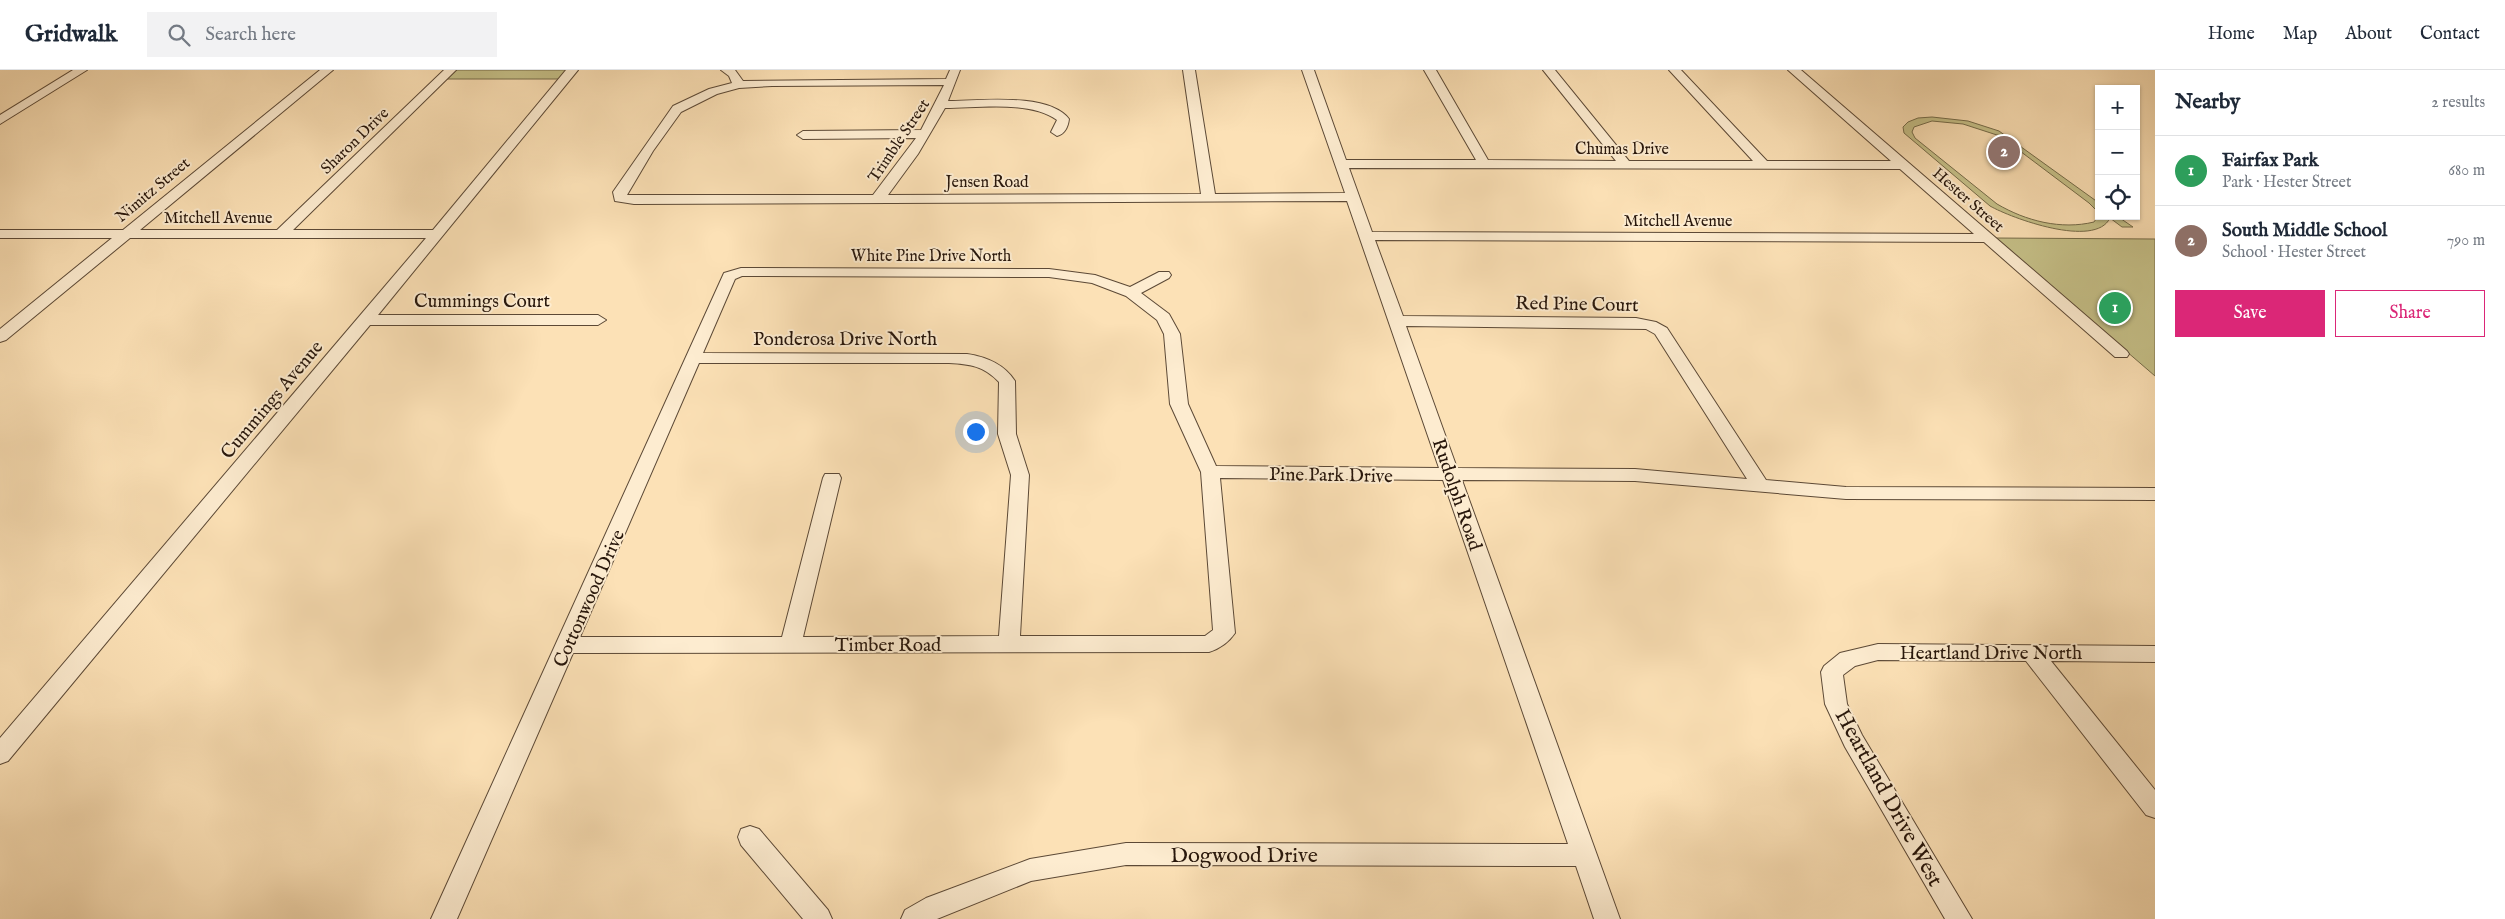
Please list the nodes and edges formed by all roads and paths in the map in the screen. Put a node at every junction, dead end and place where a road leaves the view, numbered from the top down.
1 (81, 70) edge
2 (326, 70) edge
3 (450, 70) edge
4 (572, 70) edge
5 (727, 70) edge
6 (1189, 70) edge
7 (1308, 70) edge
8 (1430, 70) edge
9 (1549, 70) edge
10 (1675, 70) edge
11 (1794, 70) edge
12 (953, 76) edge
13 (739, 85) junction
14 (943, 105) junction
15 (0, 120) edge
16 (1057, 132) dead end
17 (925, 134) junction
18 (803, 135) dead end
19 (1342, 164) junction
20 (1484, 164) junction
21 (1624, 164) junction
22 (1764, 165) junction
23 (1903, 165) junction
24 (1354, 197) junction
25 (620, 198) joint
26 (877, 199) junction
27 (1209, 199) junction
28 (0, 234) edge
29 (281, 234) junction
30 (435, 234) junction
31 (124, 235) junction
32 (1368, 236) junction
33 (1988, 238) junction
34 (1164, 275) dead end
35 (729, 276) joint
36 (1131, 293) junction
37 (366, 320) junction
38 (598, 320) dead end
39 (1397, 321) junction
40 (0, 337) edge
41 (2121, 354) dead end
42 (694, 358) junction
43 (1210, 472) junction
44 (1452, 475) junction
45 (832, 478) dead end
46 (1759, 486) junction
47 (2155, 494) edge
48 (567, 644) junction
49 (791, 644) junction
50 (1009, 644) junction
51 (2031, 652) junction
52 (2155, 654) edge
53 (1832, 672) joint
54 (0, 754) edge
55 (2155, 808) edge
56 (750, 837) dead end
57 (1585, 856) junction
58 (444, 919) edge
59 (819, 919) edge
60 (914, 919) edge
61 (1607, 919) edge
62 (1958, 919) edge

1 - 15 street
2 - 31 street, Nimitz Street
3 - 29 street, Sharon Drive
4 - 30 street, Cummings Avenue
5 - 13 street
6 - 27 street
7 - 19 street, Rudolph Road
8 - 20 street
9 - 21 street
10 - 22 street
11 - 23 street, Hester Street
12 - 13 street
12 - 14 street, Trimble Street
13 - 25 street
14 - 16 street
14 - 17 street, Trimble Street
17 - 18 street
17 - 26 street, Trimble Street
19 - 20 street, Chumas Drive
19 - 24 street, Rudolph Road
20 - 21 street, Chumas Drive
21 - 22 street, Chumas Drive
22 - 23 street, Chumas Drive
23 - 33 street, Hester Street
24 - 27 street, Jensen Road
24 - 32 street, Rudolph Road
25 - 26 street, Jensen Road
26 - 27 street, Jensen Road
28 - 31 street, Mitchell Avenue
29 - 30 street, Mitchell Avenue
29 - 31 street, Mitchell Avenue
30 - 37 street, Cummings Avenue
31 - 40 street, Nimitz Street
32 - 33 street, Mitchell Avenue
32 - 39 street, Rudolph Road
33 - 41 street, Hester Street
34 - 36 street
35 - 36 street, White Pine Drive North
35 - 42 street, Cottonwood Drive
36 - 43 street
37 - 38 street, Cummings Court
37 - 54 street, Cummings Avenue
39 - 44 street, Rudolph Road
39 - 46 street, Red Pine Court
42 - 48 street, Cottonwood Drive
42 - 50 street, Ponderosa Drive North
43 - 44 street, Pine Park Drive
43 - 50 street, Timber Road
44 - 46 street, Pine Park Drive
44 - 57 street, Rudolph Road
45 - 49 street
46 - 47 street, Pine Park Drive
48 - 49 street, Timber Road
48 - 58 street, Cottonwood Drive
49 - 50 street, Timber Road
51 - 52 street, Heartland Drive North
51 - 53 street, Heartland Drive North
51 - 55 street
53 - 62 street, Heartland Drive West
56 - 59 street
57 - 60 street, Dogwood Drive
57 - 61 street, Rudolph Road

